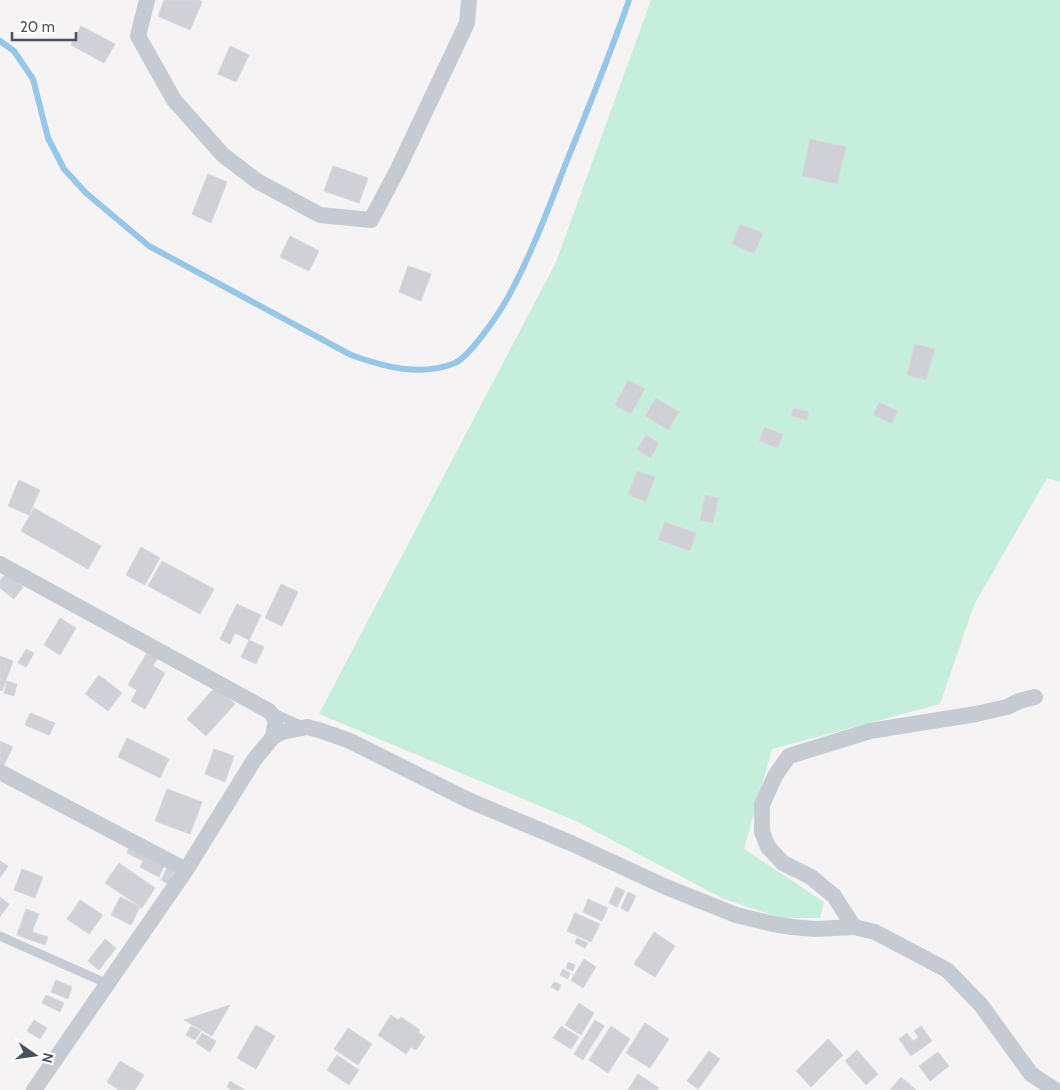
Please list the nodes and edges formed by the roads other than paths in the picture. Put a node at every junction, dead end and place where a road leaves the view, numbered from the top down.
1 (147, 0) edge
2 (469, 0) edge
3 (0, 564) edge
4 (1035, 697) dead end
5 (269, 711) junction
6 (307, 727) junction
7 (273, 737) junction
8 (0, 772) edge
9 (186, 870) junction
10 (854, 927) junction
11 (0, 936) edge
12 (108, 984) junction
13 (34, 1090) edge
14 (1055, 1090) edge

1 - 2 street
3 - 5 street
4 - 10 street
5 - 6 lane
5 - 7 street
6 - 7 street
6 - 10 street
7 - 9 street
8 - 9 street
9 - 12 street
10 - 14 street
11 - 12 lane
12 - 13 street

